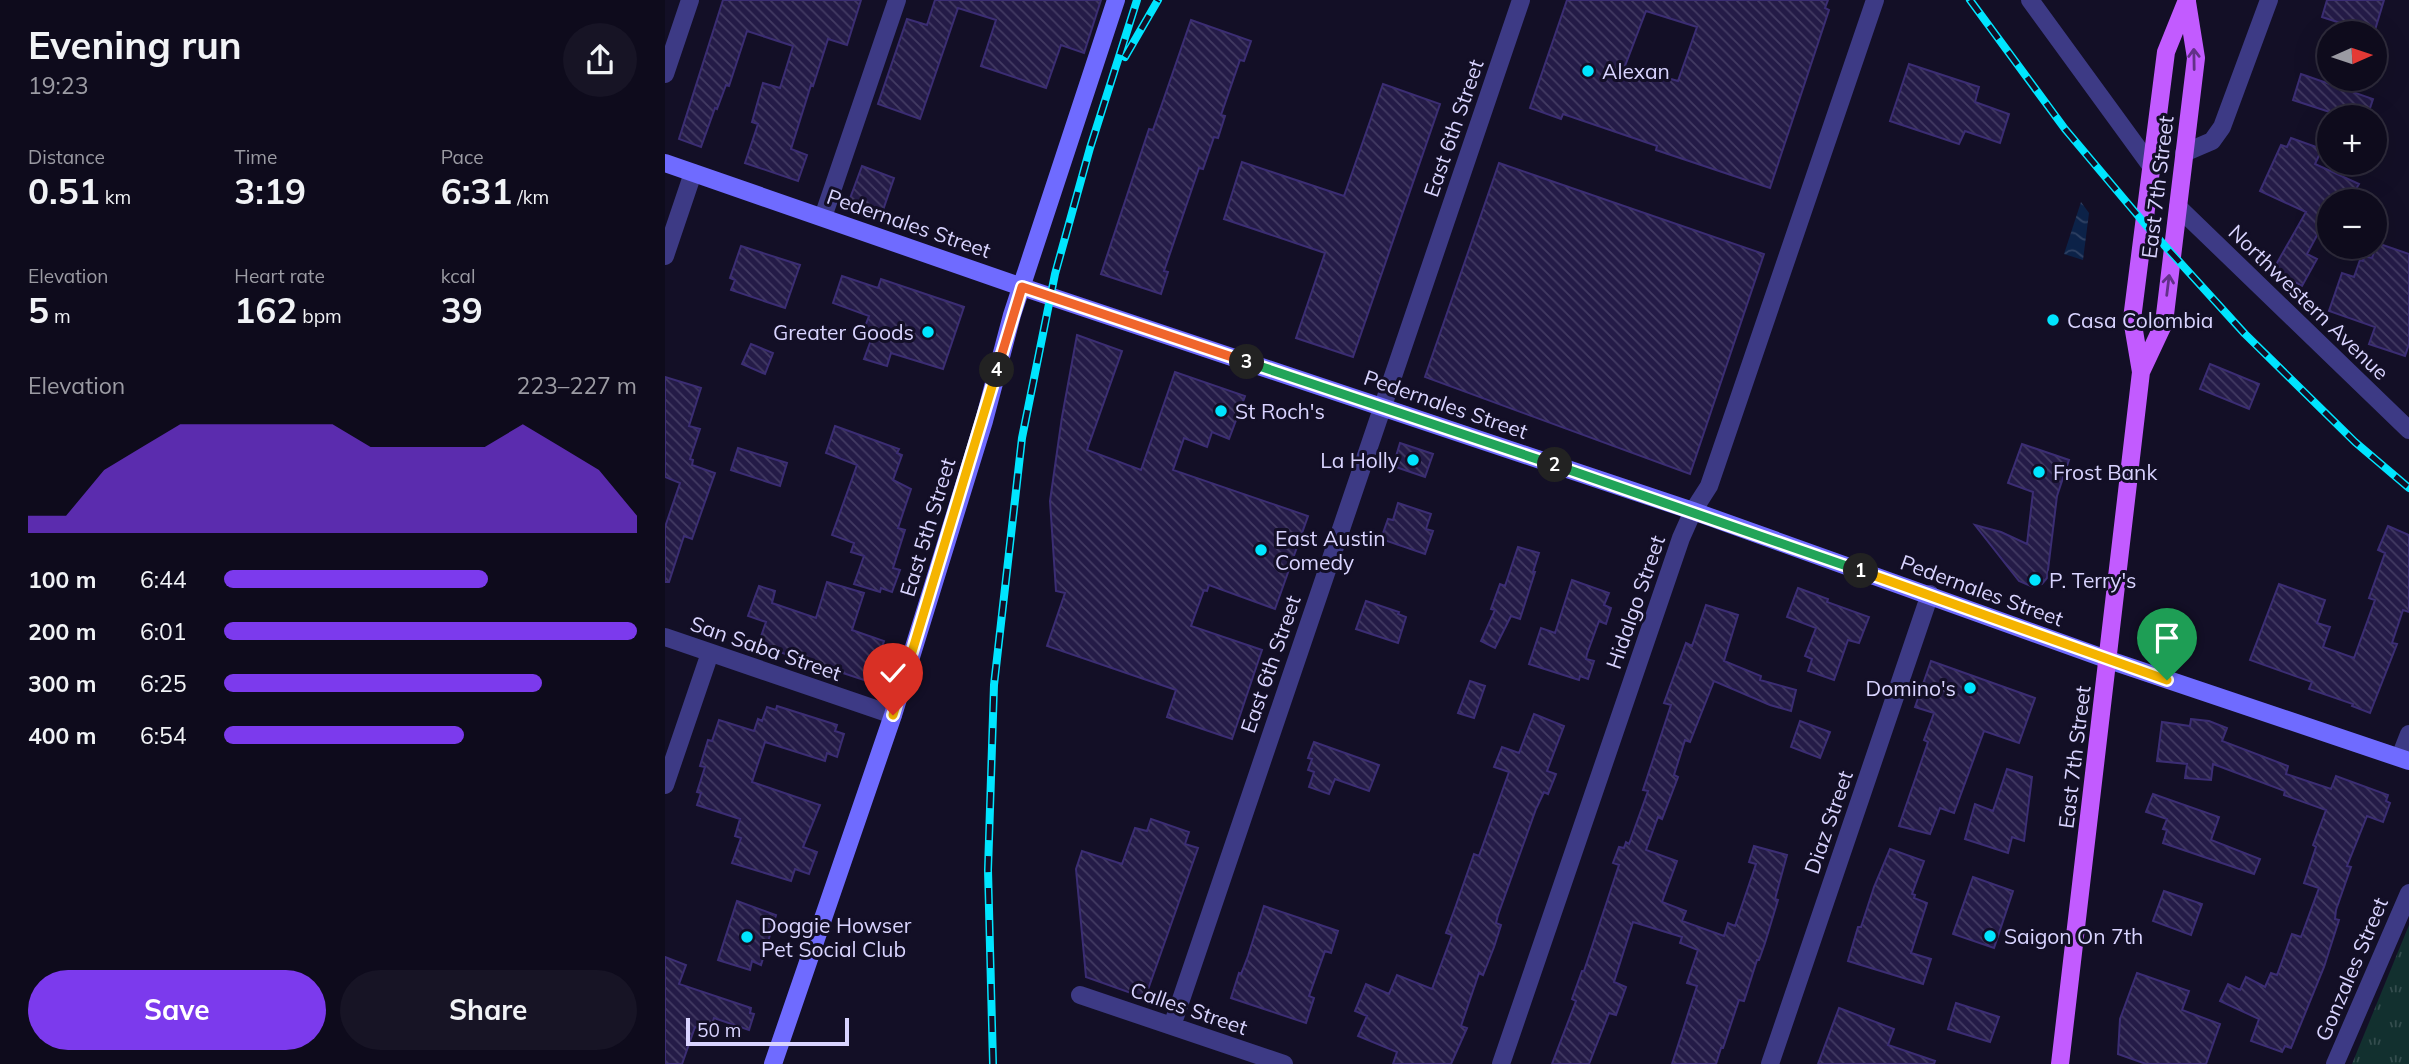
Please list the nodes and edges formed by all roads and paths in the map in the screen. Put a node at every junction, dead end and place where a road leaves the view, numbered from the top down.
1 (690, 0) edge
2 (897, 0) edge
3 (1115, 0) edge
4 (1521, 0) edge
5 (1875, 0) edge
6 (2030, 0) edge
7 (2269, 0) edge
8 (2187, 1) edge
9 (665, 74) edge
10 (2184, 153) junction
11 (665, 163) edge
12 (2151, 166) junction
13 (694, 173) junction
14 (2178, 207) junction
15 (823, 217) junction
16 (665, 256) edge
17 (1022, 287) junction
18 (2141, 372) junction
19 (1382, 407) junction
20 (2409, 430) edge
21 (1693, 511) junction
22 (1930, 594) junction
23 (665, 637) edge
24 (710, 653) junction
25 (2109, 660) junction
26 (893, 715) junction
27 (2409, 734) edge
28 (2405, 759) edge
29 (665, 785) edge
30 (2409, 893) edge
31 (1080, 995) dead end
32 (1172, 1026) junction
33 (773, 1064) edge
34 (1284, 1064) edge
35 (1501, 1064) edge
36 (1770, 1064) edge
37 (2060, 1064) edge
38 (2335, 1064) edge

1 - 9 street
2 - 15 street
3 - 17 street, East 5th Street
4 - 19 street, East 6th Street
5 - 21 street, Hidalgo Street
6 - 12 street
7 - 10 street
10 -> 8 main road, East 7th Street
8 - 12 main road, East 7th Street
10 - 14 main road, East 7th Street
11 - 13 street, Pedernales Street
12 - 18 main road, East 7th Street
13 - 15 street, Pedernales Street
13 - 16 street
18 -> 14 main road, East 7th Street
14 - 20 street, Northwestern Avenue
15 - 17 street, Pedernales Street
17 - 19 street, Pedernales Street
17 - 26 street, East 5th Street
18 - 25 main road, East 7th Street
19 - 21 street, Pedernales Street
19 - 32 street, East 6th Street
21 - 22 street, Pedernales Street
21 - 35 street, Hidalgo Street
22 - 25 street, Pedernales Street
22 - 36 street, Diaz Street
23 - 24 street, San Saba Street
24 - 26 street, San Saba Street
24 - 29 street
25 - 28 street, Pedernales Street
25 - 37 main road, East 7th Street
26 - 33 street, East 5th Street
27 - 28 street
30 - 38 street, Gonzales Street
31 - 32 street, Calles Street
32 - 34 street, Calles Street

